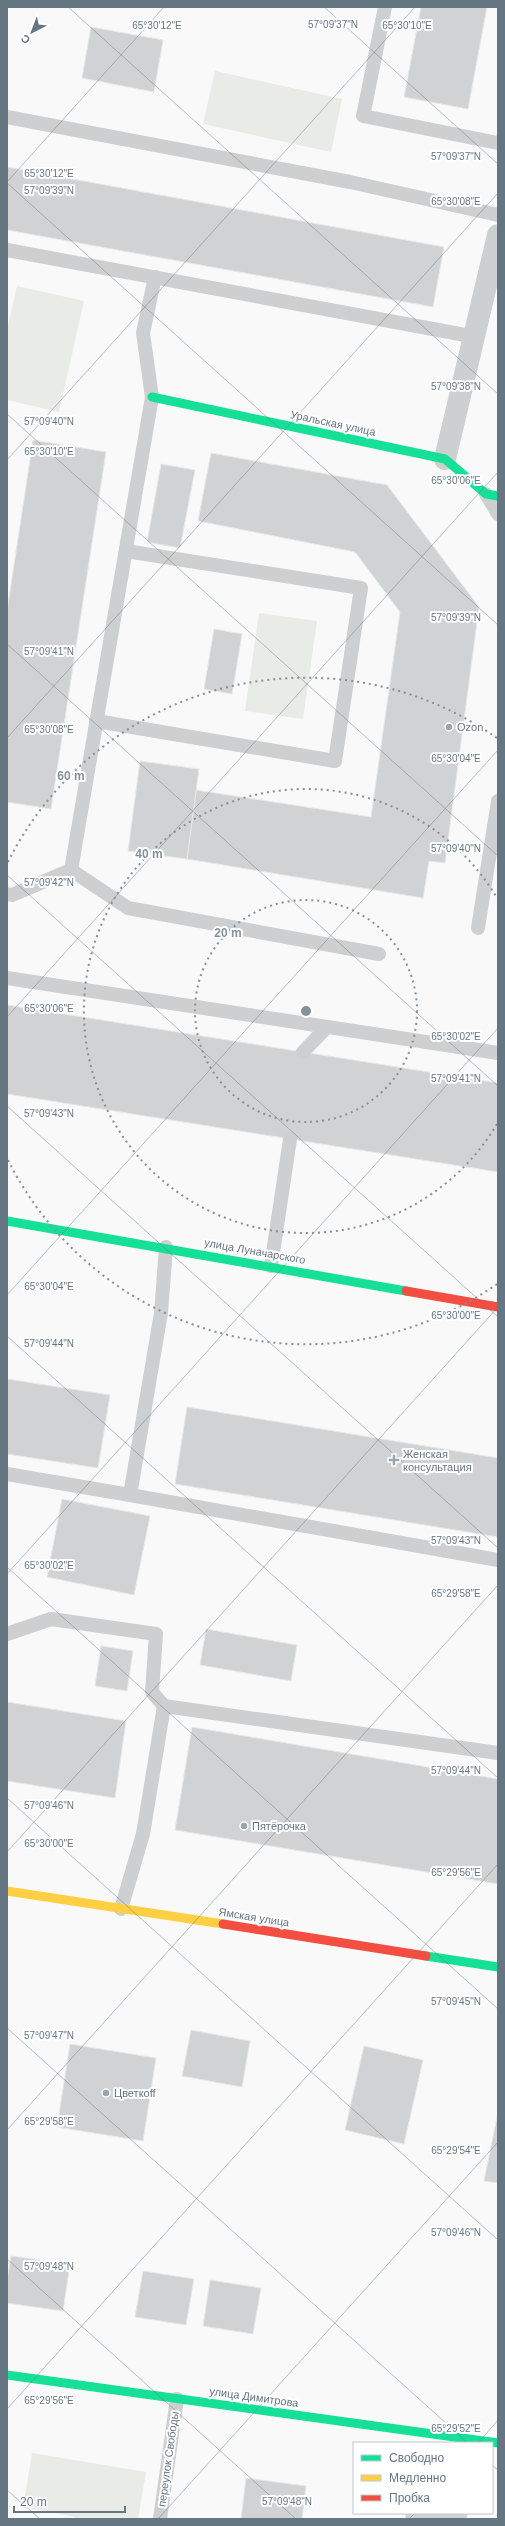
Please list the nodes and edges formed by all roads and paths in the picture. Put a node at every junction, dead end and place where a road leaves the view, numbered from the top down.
1 (384, 7) edge
2 (7, 117) edge
3 (498, 143) edge
4 (498, 216) edge
5 (498, 235) edge
6 (7, 250) edge
7 (155, 277) junction
8 (476, 336) junction
9 (152, 397) junction
10 (445, 459) junction
11 (492, 495) edge
12 (498, 514) edge
13 (126, 551) junction
14 (96, 722) junction
15 (498, 801) edge
16 (71, 870) junction
17 (7, 894) edge
18 (478, 928) dead end
19 (379, 954) dead end
20 (7, 978) edge
21 (327, 1027) junction
22 (303, 1052) dead end
23 (498, 1053) edge
24 (290, 1139) dead end
25 (7, 1221) edge
26 (166, 1247) junction
27 (271, 1266) junction
28 (498, 1307) edge
29 (7, 1474) edge
30 (130, 1494) junction
31 (498, 1560) edge
32 (7, 1634) edge
33 (164, 1706) junction
34 (498, 1753) edge
35 (7, 1891) edge
36 (121, 1909) junction
37 (498, 1967) edge
38 (7, 2376) edge
39 (177, 2399) junction
40 (491, 2442) edge
41 (160, 2519) edge

1 - 3 lane
2 - 4 lane
5 - 8 street
6 - 7 lane
7 - 8 lane
7 - 9 lane
8 - 10 street
9 - 10 main road, Уральская улица
9 - 13 lane
10 - 11 main road, Уральская улица
11 - 12 lane
13 - 14 lane
13 - 14 lane
14 - 16 lane
15 - 18 lane
16 - 17 lane
16 - 19 lane
20 - 21 lane
21 - 22 lane
21 - 23 lane
24 - 27 lane
25 - 26 main road, улица Луначарского
26 - 27 main road, улица Луначарского
26 - 30 lane
27 - 28 main road, улица Луначарского
29 - 30 lane
30 - 31 lane
32 - 33 lane
33 - 34 lane
33 - 36 lane
35 - 36 main road, Ямская улица
36 - 37 main road, Ямская улица
38 - 39 main road, улица Димитрова
39 - 40 main road, улица Димитрова
39 - 41 lane, переулок Свободы

